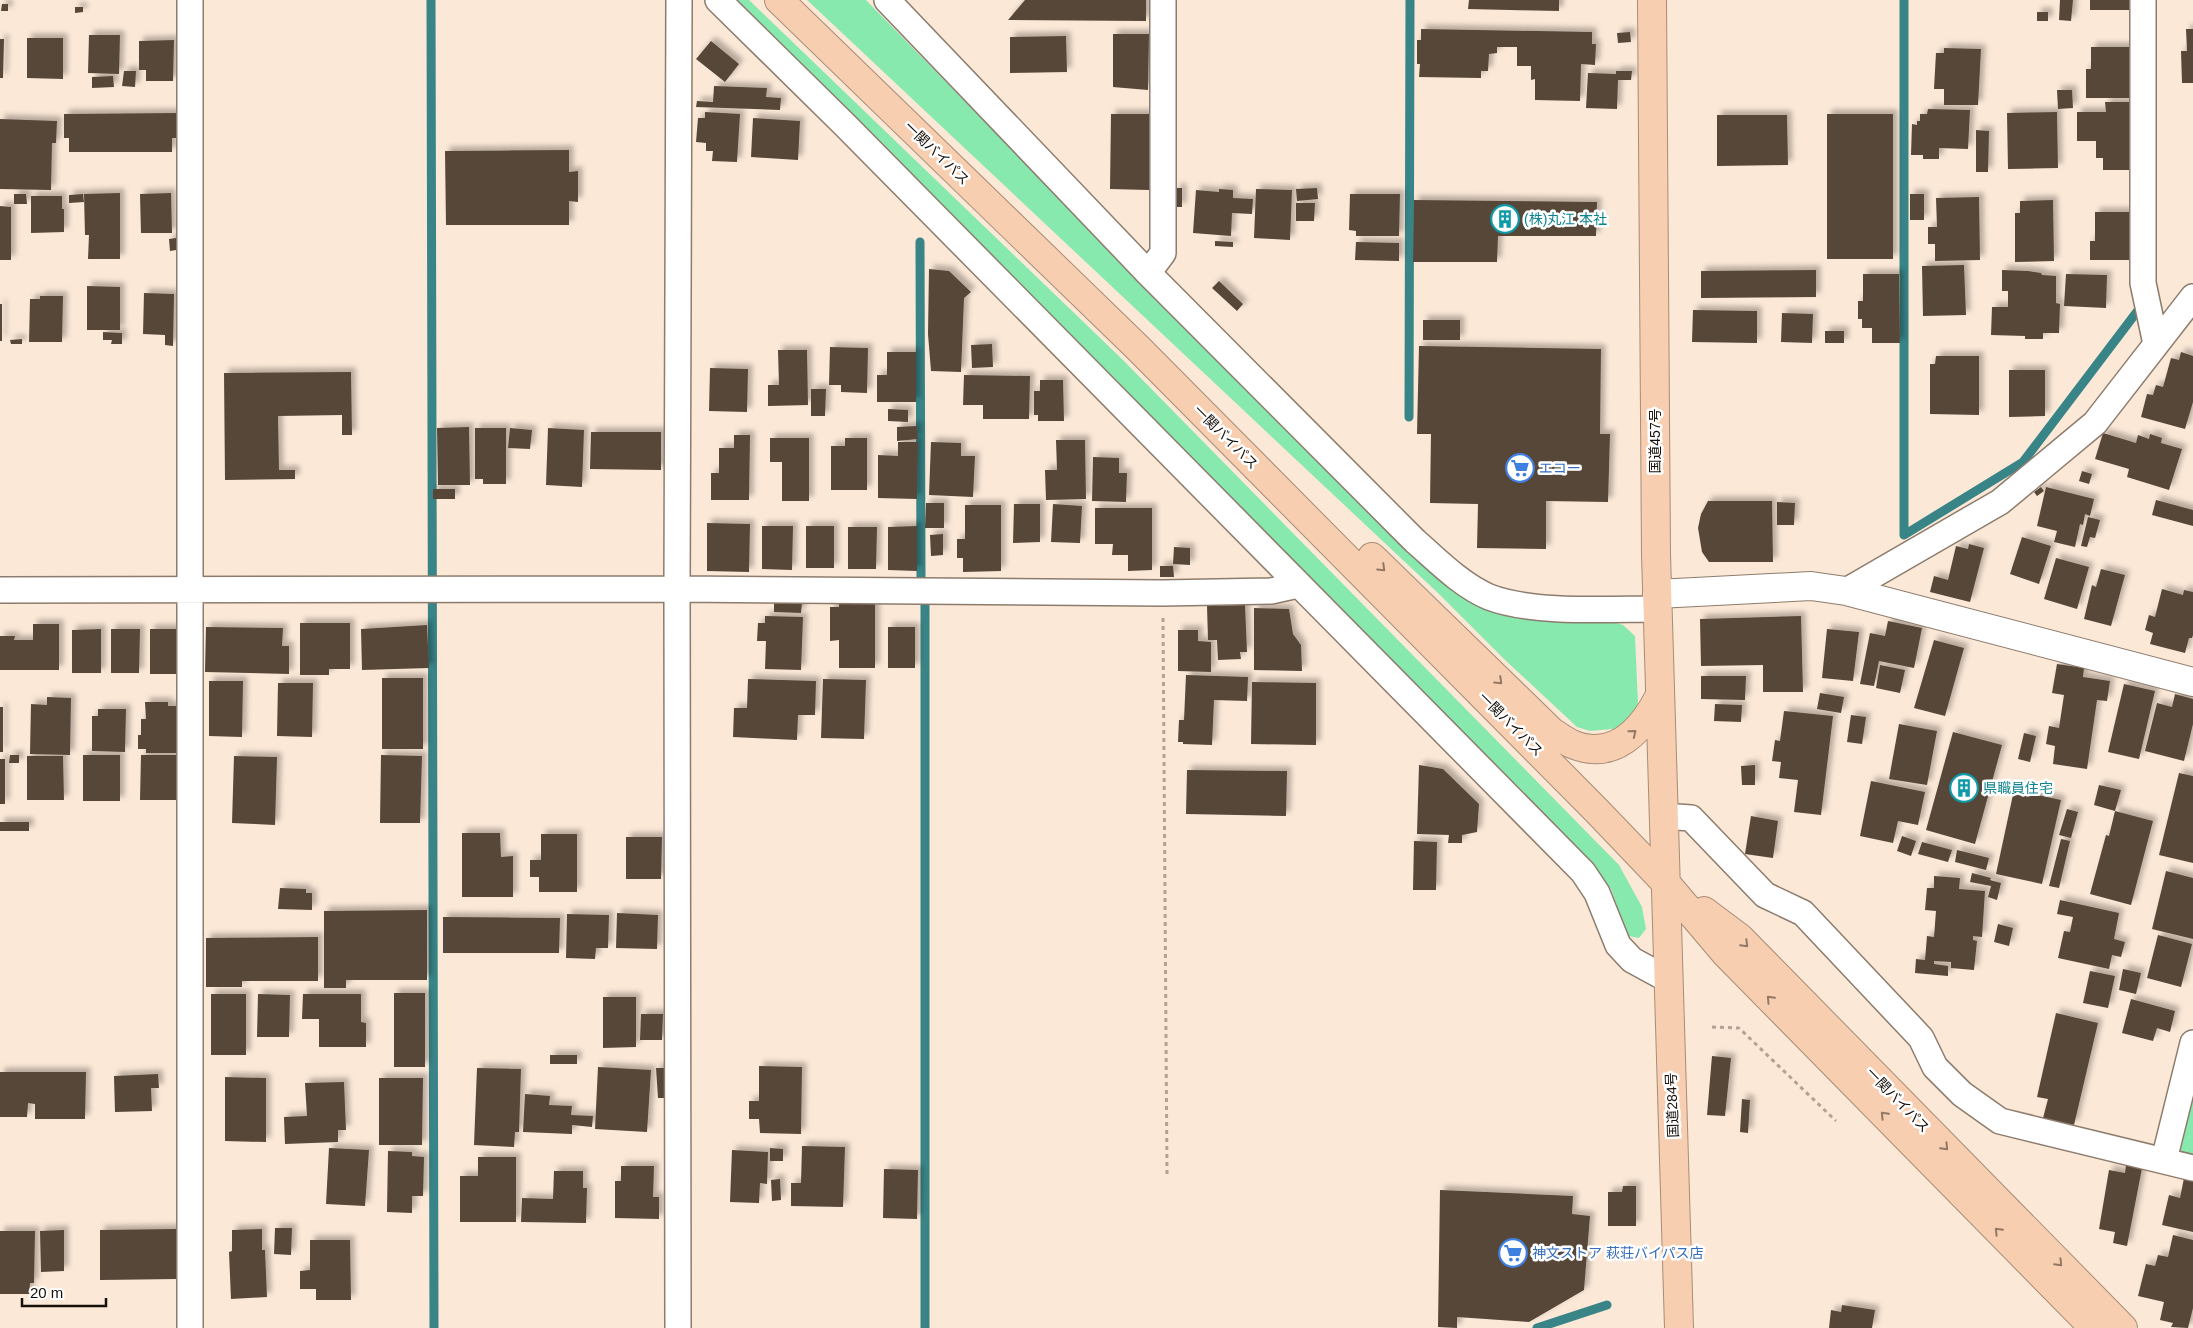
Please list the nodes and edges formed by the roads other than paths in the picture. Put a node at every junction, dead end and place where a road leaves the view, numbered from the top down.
1 (190, 0) edge
2 (679, 0) edge
3 (718, 0) edge
4 (779, 0) edge
5 (888, 0) edge
6 (1163, 0) edge
7 (1652, 0) edge
8 (2143, 0) edge
9 (1148, 273) junction
10 (2193, 297) edge
11 (2156, 344) junction
12 (1138, 348) junction
13 (1298, 585) junction
14 (677, 589) junction
15 (0, 590) edge
16 (191, 590) junction
17 (1846, 591) junction
18 (1657, 601) junction
19 (2193, 682) edge
20 (1659, 697) junction
21 (1663, 816) junction
22 (1665, 882) junction
23 (1668, 979) junction
24 (2193, 1043) edge
25 (2164, 1160) junction
26 (2193, 1168) edge
27 (190, 1328) edge
28 (678, 1328) edge
29 (1679, 1328) edge
30 (2094, 1328) edge
31 (2123, 1328) edge

1 - 16 street
2 - 14 street
3 - 13 street
4 - 12 highway, 一関バイパス
5 - 9 street
6 - 9 street
7 - 18 highway, 国道457号
8 - 11 street
9 - 18 street
10 - 11 street
11 - 17 street
12 -> 20 highway
12 - 22 highway, 一関バイパス
13 - 14 street
13 - 23 street
14 - 16 street
14 - 28 street
15 - 16 street
16 - 27 street
17 - 18 street
17 - 19 street
18 - 20 highway, 国道457号
20 - 21 highway, 国道457号
21 - 22 highway, 国道457号
21 - 25 street
22 - 23 highway, 国道284号
30 -> 22 highway, 一関バイパス
22 -> 31 highway, 一関バイパス
23 - 29 highway, 国道284号
24 - 25 street
25 - 26 street

